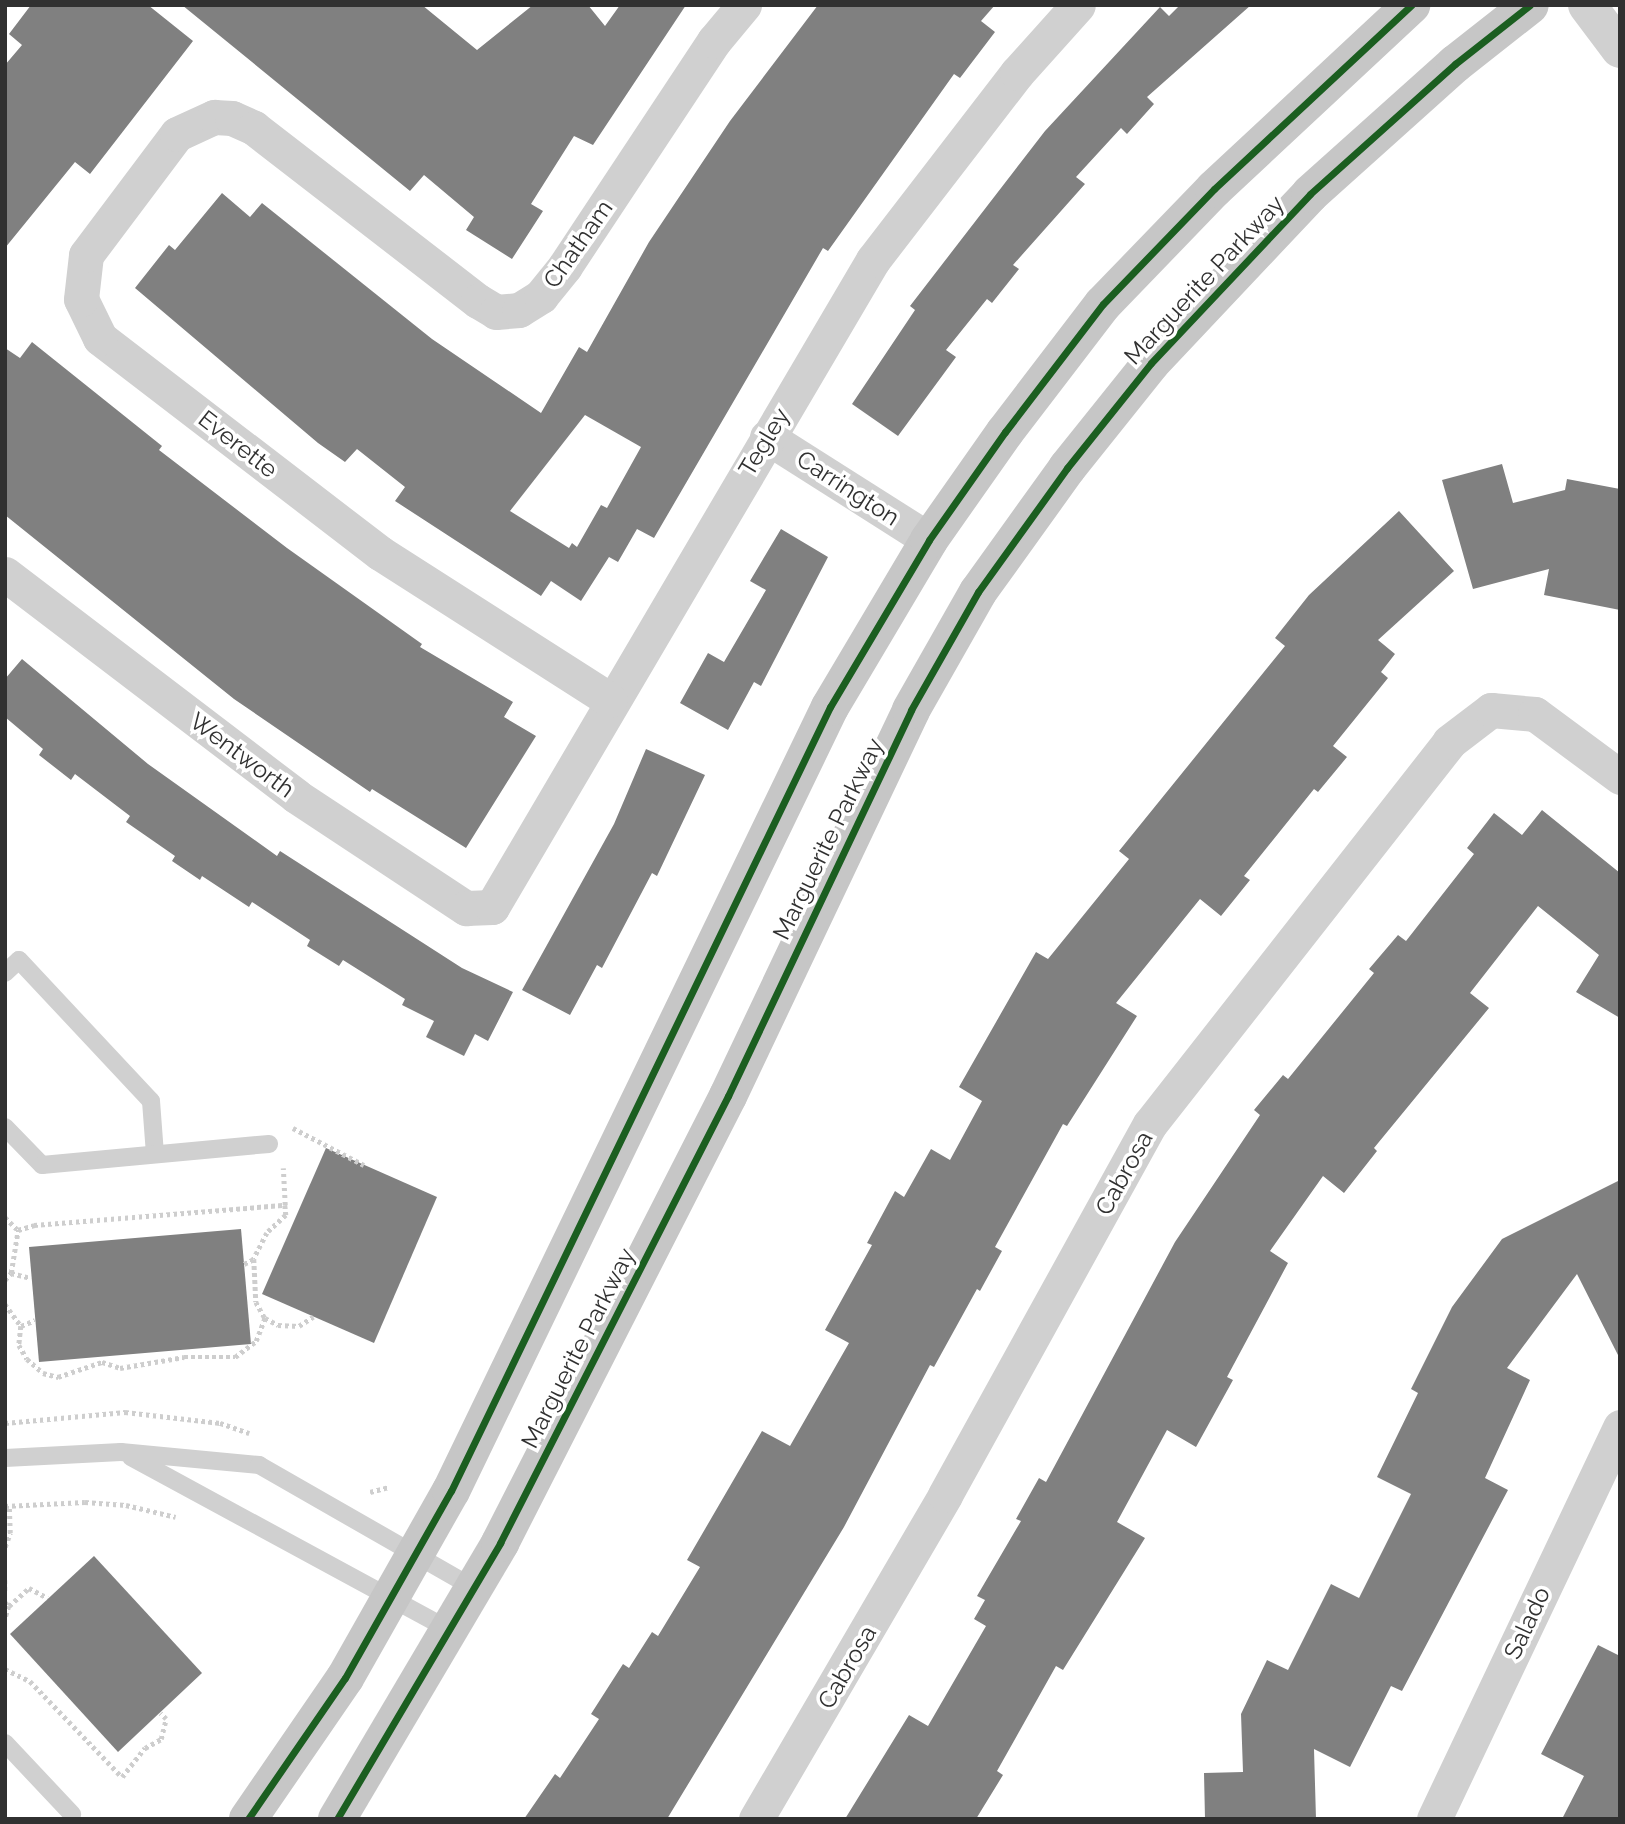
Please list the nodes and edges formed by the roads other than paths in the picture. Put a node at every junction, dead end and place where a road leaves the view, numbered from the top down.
1 (744, 5) edge
2 (1078, 5) edge
3 (1411, 5) edge
4 (1530, 5) edge
5 (1587, 5) edge
6 (1620, 49) edge
7 (214, 117) joint
8 (767, 436) junction
9 (929, 540) junction
10 (5, 574) edge
11 (610, 700) junction
12 (1620, 777) edge
13 (492, 907) joint
14 (5, 973) edge
15 (5, 1127) edge
16 (269, 1144) dead end
17 (155, 1154) junction
18 (1620, 1427) edge
19 (121, 1452) junction
20 (5, 1458) edge
21 (414, 1554) junction
22 (474, 1588) junction
23 (390, 1597) junction
24 (451, 1631) junction
25 (5, 1743) edge
26 (72, 1814) dead end
27 (248, 1819) edge
28 (337, 1819) edge
29 (756, 1819) edge
30 (1434, 1819) edge

1 - 7 street, Chatham
2 - 8 street, Tegley
3 - 9 main road, Marguerite Parkway
4 - 22 main road, Marguerite Parkway
5 - 6 street
7 - 11 street, Everette
8 - 9 street, Carrington
8 - 11 street, Tegley
9 - 21 main road, Marguerite Parkway
10 - 13 street, Wentworth
11 - 13 street, Tegley
12 - 29 street, Cabrosa
14 - 17 lane
15 - 17 lane
16 - 17 lane
18 - 30 street, Salado
19 - 20 lane
19 - 21 lane
19 - 23 lane
21 - 22 lane
21 - 23 main road, Marguerite Parkway
22 - 24 main road, Marguerite Parkway
23 - 24 lane
23 - 27 main road, Marguerite Parkway
24 - 28 main road, Marguerite Parkway
25 - 26 lane

